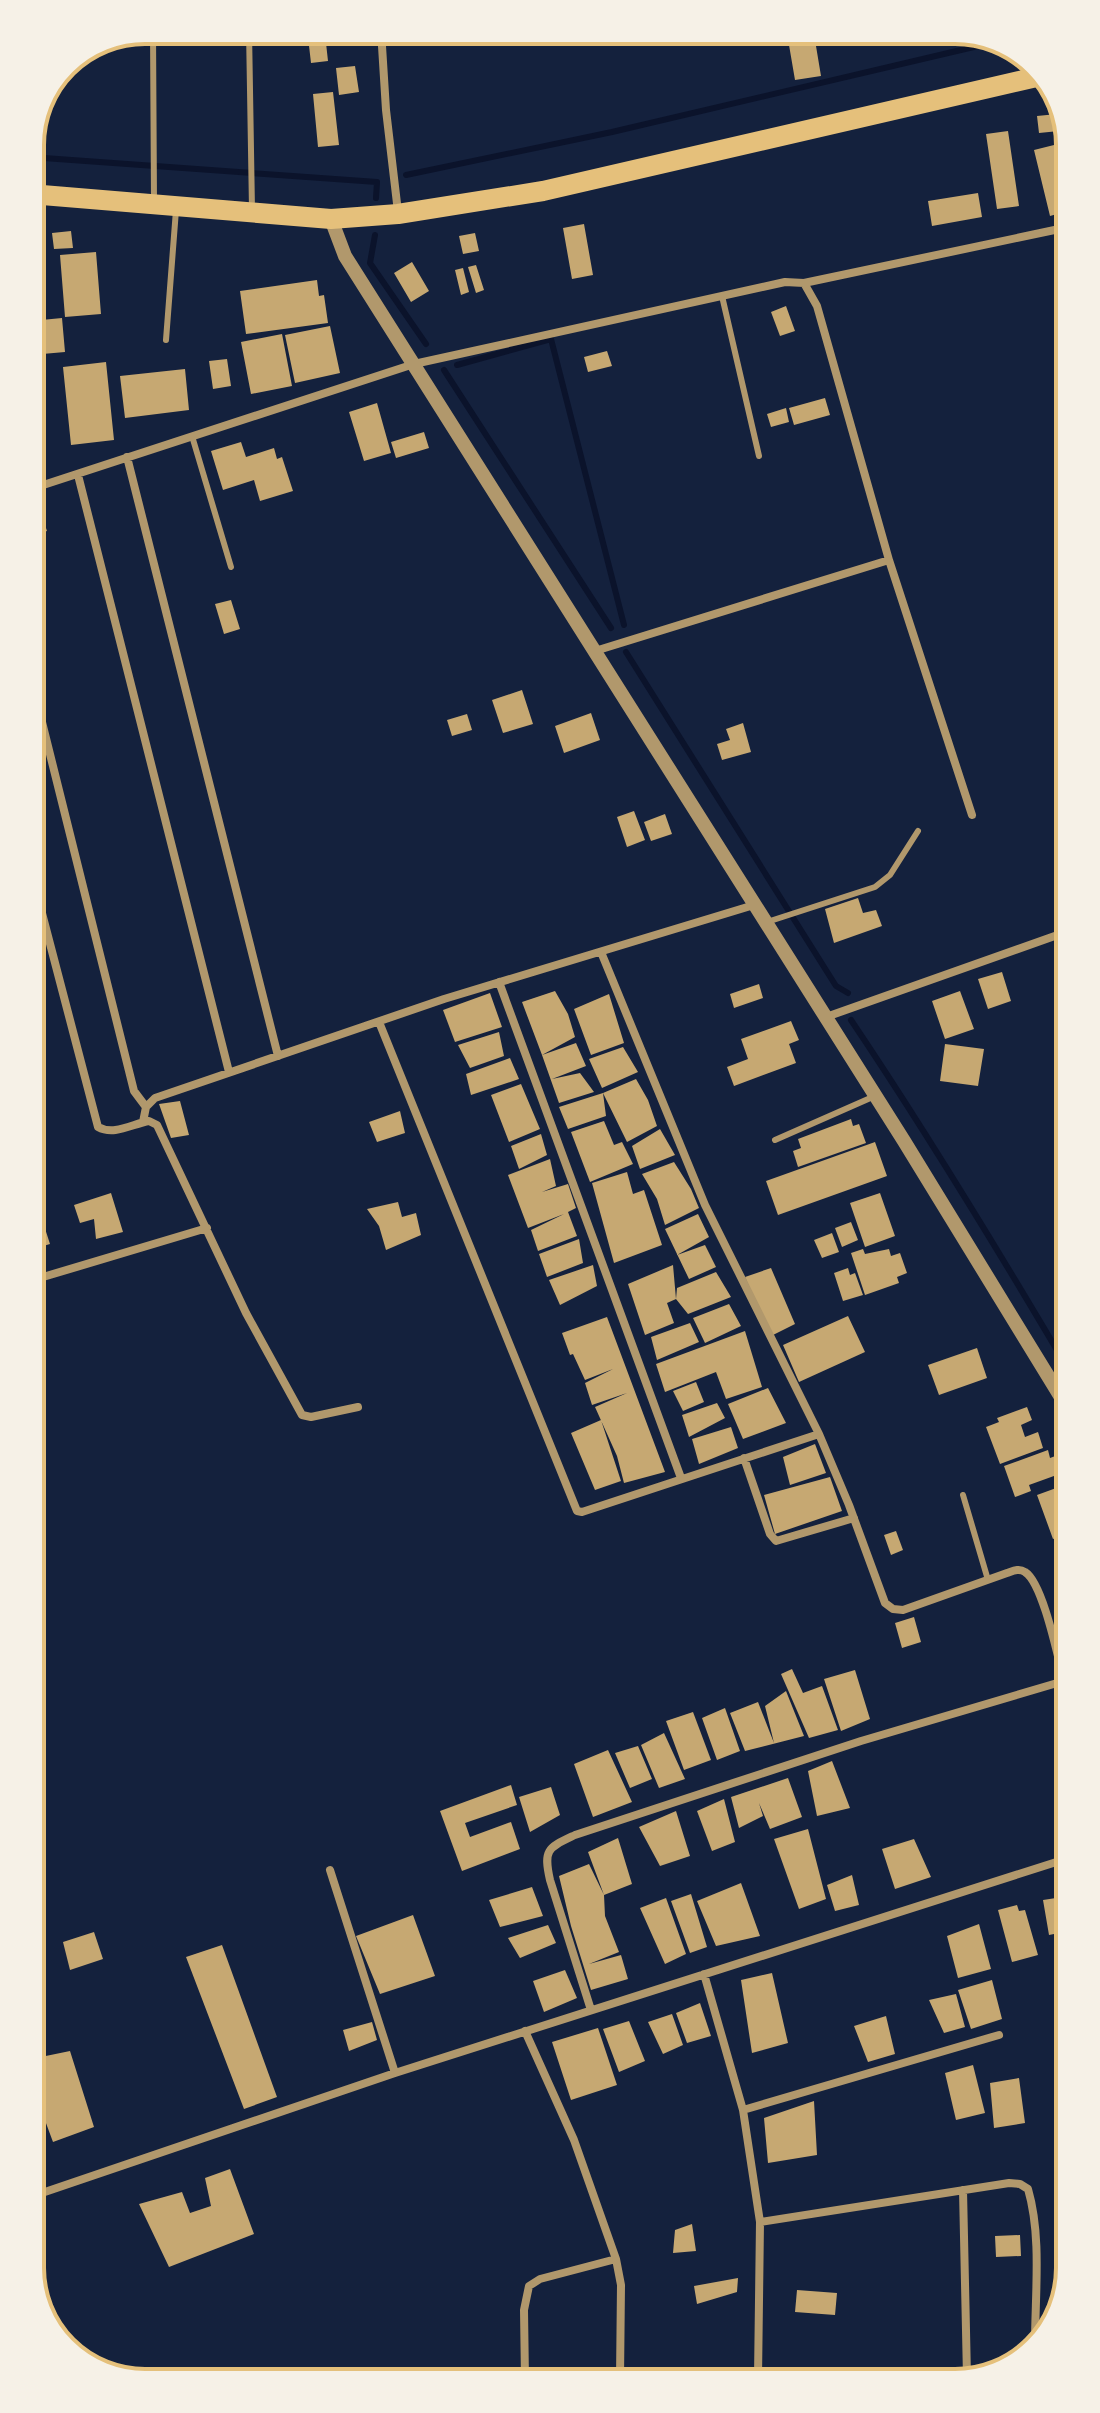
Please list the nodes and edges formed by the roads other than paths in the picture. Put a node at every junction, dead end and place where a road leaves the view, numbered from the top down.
1 (153, 44) edge
2 (249, 44) edge
3 (382, 44) edge
4 (1030, 79) edge
5 (44, 195) edge
6 (154, 206) junction
7 (176, 206) junction
8 (252, 212) junction
9 (398, 214) junction
10 (331, 219) junction
11 (1056, 230) edge
12 (804, 283) junction
13 (722, 296) junction
14 (166, 340) dead end
15 (414, 364) junction
16 (192, 436) junction
17 (759, 456) dead end
18 (127, 457) junction
19 (78, 475) junction
20 (44, 485) edge
21 (889, 560) junction
22 (231, 567) dead end
23 (595, 651) junction
24 (44, 730) edge
25 (972, 815) dead end
26 (918, 831) dead end
27 (754, 905) junction
28 (44, 921) edge
29 (765, 923) junction
30 (1056, 936) edge
31 (601, 952) junction
32 (499, 982) junction
33 (824, 1018) junction
34 (379, 1022) junction
35 (278, 1056) junction
36 (229, 1072) junction
37 (875, 1096) junction
38 (146, 1107) junction
39 (143, 1122) junction
40 (775, 1140) dead end
41 (207, 1228) junction
42 (44, 1277) edge
43 (1056, 1389) edge
44 (358, 1407) dead end
45 (819, 1434) junction
46 (744, 1458) junction
47 (681, 1478) junction
48 (963, 1495) dead end
49 (854, 1518) junction
50 (988, 1580) junction
51 (1056, 1652) edge
52 (1056, 1683) edge
53 (1056, 1862) edge
54 (330, 1870) dead end
55 (704, 1974) junction
56 (591, 2010) junction
57 (525, 2031) junction
58 (999, 2035) dead end
59 (395, 2073) junction
60 (743, 2110) junction
61 (963, 2190) junction
62 (44, 2192) edge
63 (760, 2222) junction
64 (616, 2259) junction
65 (1035, 2328) edge
66 (967, 2368) edge
67 (525, 2369) edge
68 (620, 2369) edge
69 (758, 2369) edge

1 - 6 lane
2 - 8 lane
3 - 9 street
4 - 9 main road
5 - 6 main road
6 - 7 main road
7 - 8 main road
7 - 14 lane
8 - 10 main road
9 - 10 main road
10 - 15 street
11 - 12 street
12 - 13 street
12 - 21 street
13 - 15 street
13 - 17 lane
15 - 16 street
15 - 23 street
16 - 18 street
16 - 22 lane
18 - 19 street
18 - 35 street
19 - 20 street
19 - 36 street
21 - 23 street
21 - 25 street
23 - 27 street
24 - 38 street
26 - 29 lane
27 - 29 street
27 - 31 street
28 - 39 street
29 - 33 street
30 - 33 street
31 - 32 street
31 - 45 street
32 - 34 street
32 - 47 street
33 - 37 street
34 - 35 street
34 - 47 street
35 - 36 street
36 - 38 street
37 - 40 lane
37 - 43 street
38 - 39 street
39 - 41 street
41 - 42 street
41 - 44 street
45 - 46 street
45 - 49 street
46 - 47 street
46 - 49 street
48 - 50 lane
49 - 50 street
50 - 51 street
52 - 56 street
53 - 55 street
54 - 59 street
55 - 56 street
55 - 60 street
56 - 57 street
57 - 59 street
57 - 64 street
58 - 60 street
59 - 62 street
60 - 63 street
61 - 63 street
61 - 65 street
61 - 66 street
63 - 69 street
64 - 67 street
64 - 68 street

